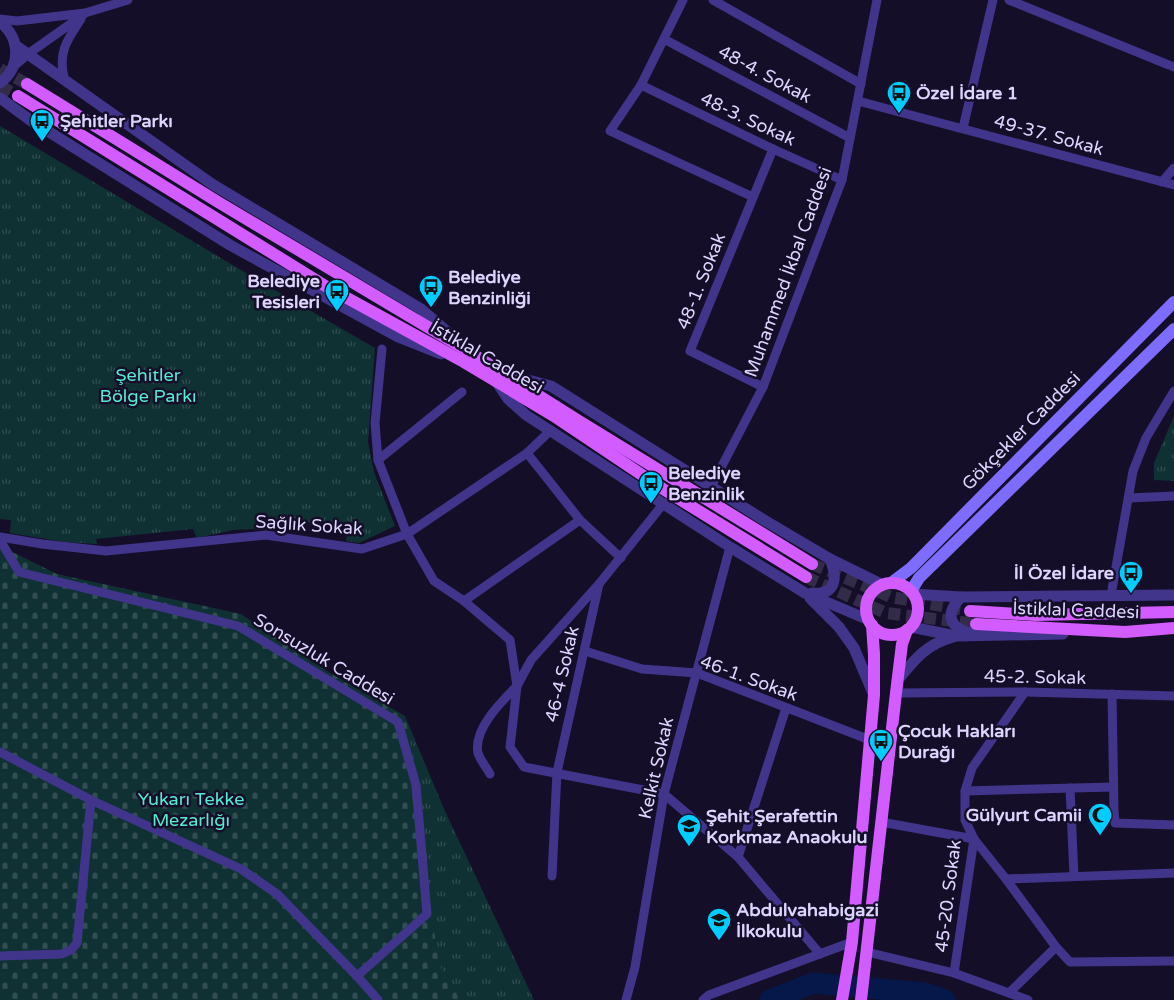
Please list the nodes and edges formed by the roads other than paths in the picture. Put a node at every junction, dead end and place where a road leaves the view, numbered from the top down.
1 (128, 0) edge
2 (683, 0) edge
3 (713, 0) edge
4 (877, 0) edge
5 (993, 0) edge
6 (1009, 0) edge
7 (85, 13) junction
8 (0, 21) edge
9 (664, 39) junction
10 (15, 45) junction
11 (28, 54) junction
12 (13, 67) junction
13 (1174, 67) edge
14 (64, 78) junction
15 (0, 83) edge
16 (26, 84) tunnel mouth
17 (861, 84) junction
18 (640, 86) junction
19 (18, 96) tunnel mouth
20 (0, 98) edge
21 (858, 101) junction
22 (963, 128) junction
23 (850, 138) junction
24 (772, 149) junction
25 (1174, 168) edge
26 (842, 180) junction
27 (1162, 182) junction
28 (1174, 185) edge
29 (753, 197) junction
30 (1174, 302) edge
31 (1174, 330) edge
32 (382, 349) dead end
33 (464, 355) junction
34 (501, 378) junction
35 (763, 387) junction
36 (462, 392) dead end
37 (1174, 392) edge
38 (552, 430) junction
39 (527, 454) junction
40 (378, 460) junction
41 (710, 487) junction
42 (1174, 496) edge
43 (1129, 498) junction
44 (664, 503) junction
45 (580, 520) junction
46 (407, 534) junction
47 (0, 539) edge
48 (730, 547) junction
49 (620, 558) junction
50 (830, 559) junction
51 (812, 564) tunnel mouth
52 (806, 577) tunnel mouth
53 (599, 584) junction
54 (887, 584) junction
55 (912, 592) junction
56 (805, 593) junction
57 (1111, 595) junction
58 (1174, 595) edge
59 (961, 597) junction
60 (464, 601) junction
61 (970, 611) tunnel mouth
62 (1174, 612) edge
63 (871, 622) junction
64 (1174, 628) edge
65 (909, 629) junction
66 (976, 630) junction
67 (1174, 633) edge
68 (956, 636) junction
69 (585, 651) junction
70 (696, 673) junction
71 (517, 686) junction
72 (896, 687) junction
73 (1025, 692) junction
74 (1112, 694) junction
75 (874, 695) junction
76 (1174, 696) edge
77 (786, 708) junction
78 (870, 740) junction
79 (0, 752) edge
80 (556, 772) junction
81 (490, 774) dead end
82 (1113, 787) junction
83 (1070, 788) junction
84 (965, 791) junction
85 (664, 794) junction
86 (91, 800) junction
87 (881, 822) junction
88 (1174, 825) edge
89 (974, 839) junction
90 (738, 857) junction
91 (1174, 873) edge
92 (552, 876) dead end
93 (1074, 876) junction
94 (1006, 879) junction
95 (852, 942) junction
96 (1056, 947) junction
97 (867, 952) junction
98 (820, 954) junction
99 (0, 956) edge
100 (1174, 961) edge
101 (954, 973) junction
102 (357, 976) junction
103 (1009, 993) junction
104 (378, 1000) edge
105 (626, 1000) edge
106 (703, 1000) edge
107 (842, 1000) edge
108 (861, 1000) edge
109 (1028, 1000) edge

1 - 7 street
2 - 9 street
3 - 17 street
4 - 17 street, Muhammed İkbal Caddesi
5 - 22 street
6 - 13 street
7 - 8 street
7 - 11 street
7 - 14 street
8 - 10 street
9 - 18 street
9 - 23 street, 48-4. Sokak
10 - 11 street
10 - 12 street
11 - 12 street
11 - 14 street
12 - 15 street
14 - 33 street
16 - 33 main road, İstiklal Caddesi
17 - 21 street, Muhammed İkbal Caddesi
18 - 24 street, 48-3. Sokak
18 - 29 street
19 - 33 main road, İstiklal Caddesi
20 - 33 street
21 - 22 street, 49-37. Sokak
21 - 23 street, Muhammed İkbal Caddesi
22 - 27 street, 49-37. Sokak
23 - 26 street, Muhammed İkbal Caddesi
24 - 26 street, 48-3. Sokak
24 - 29 street, 48-1. Sokak
25 - 27 street
26 - 35 street, Muhammed İkbal Caddesi
27 - 28 street, 49-37. Sokak
29 - 35 street, 48-1. Sokak
30 - 54 main road, Gökçekler Caddesi
31 - 55 main road, Gökçekler Caddesi
32 - 40 street
33 - 34 main road, İstiklal Caddesi
34 - 38 street
34 - 41 street
34 - 51 main road, İstiklal Caddesi
34 - 52 main road, İstiklal Caddesi
35 - 41 street, Muhammed İkbal Caddesi
36 - 40 street
37 - 43 street
38 - 39 street, Sağlık Sokak
38 - 44 street
39 - 45 street
39 - 46 street, Sağlık Sokak
40 - 46 street
41 - 50 street
42 - 43 street
43 - 57 street
44 - 48 street
44 - 49 street, 46-4 Sokak
45 - 49 street
45 - 60 street
46 - 47 street, Sağlık Sokak
46 - 60 street
47 - 102 street, Sonsuzluk Caddesi
48 - 56 street
48 - 70 street, Kelkit Sokak
49 - 53 street, 46-4 Sokak
50 - 54 street
50 - 56 street
53 - 69 street, 46-4 Sokak
53 - 71 street
54 - 55 main road
54 - 63 main road
55 - 59 street
55 - 65 main road
56 - 63 street
56 - 75 street
57 - 58 street
57 - 59 street
59 - 66 street
60 - 71 street
61 - 62 main road, İstiklal Caddesi
63 - 65 main road
63 - 75 main road
64 - 66 main road, İstiklal Caddesi
65 - 68 street
65 - 72 main road
66 - 67 street
66 - 68 street
68 - 72 street
69 - 70 street, 46-1. Sokak
69 - 80 street, 46-4 Sokak
70 - 77 street, 46-1. Sokak
70 - 85 street, Kelkit Sokak
71 - 80 street
71 - 81 street
72 - 73 street, 45-2. Sokak
72 - 87 main road
73 - 74 street, 45-2. Sokak
73 - 84 street, 45-20. Sokak
74 - 76 street, 45-2. Sokak
74 - 82 street
75 - 78 main road
77 - 78 street, 46-1. Sokak
77 - 90 street
78 - 95 main road
79 - 86 street
80 - 85 street
80 - 92 street, 46-4 Sokak
82 - 83 street
82 - 88 street
83 - 84 street
83 - 93 street
84 - 89 street, 45-20. Sokak
85 - 90 street
85 - 105 street, Kelkit Sokak
86 - 99 street
86 - 102 street
87 - 89 street
87 - 97 main road
89 - 94 street
89 - 101 street, 45-20. Sokak
90 - 98 street
91 - 93 street
93 - 94 street
94 - 96 street
95 - 98 street
95 - 107 main road
96 - 100 street
96 - 103 street
97 - 101 street
97 - 108 main road
98 - 106 street
101 - 103 street
102 - 104 street
103 - 109 street

